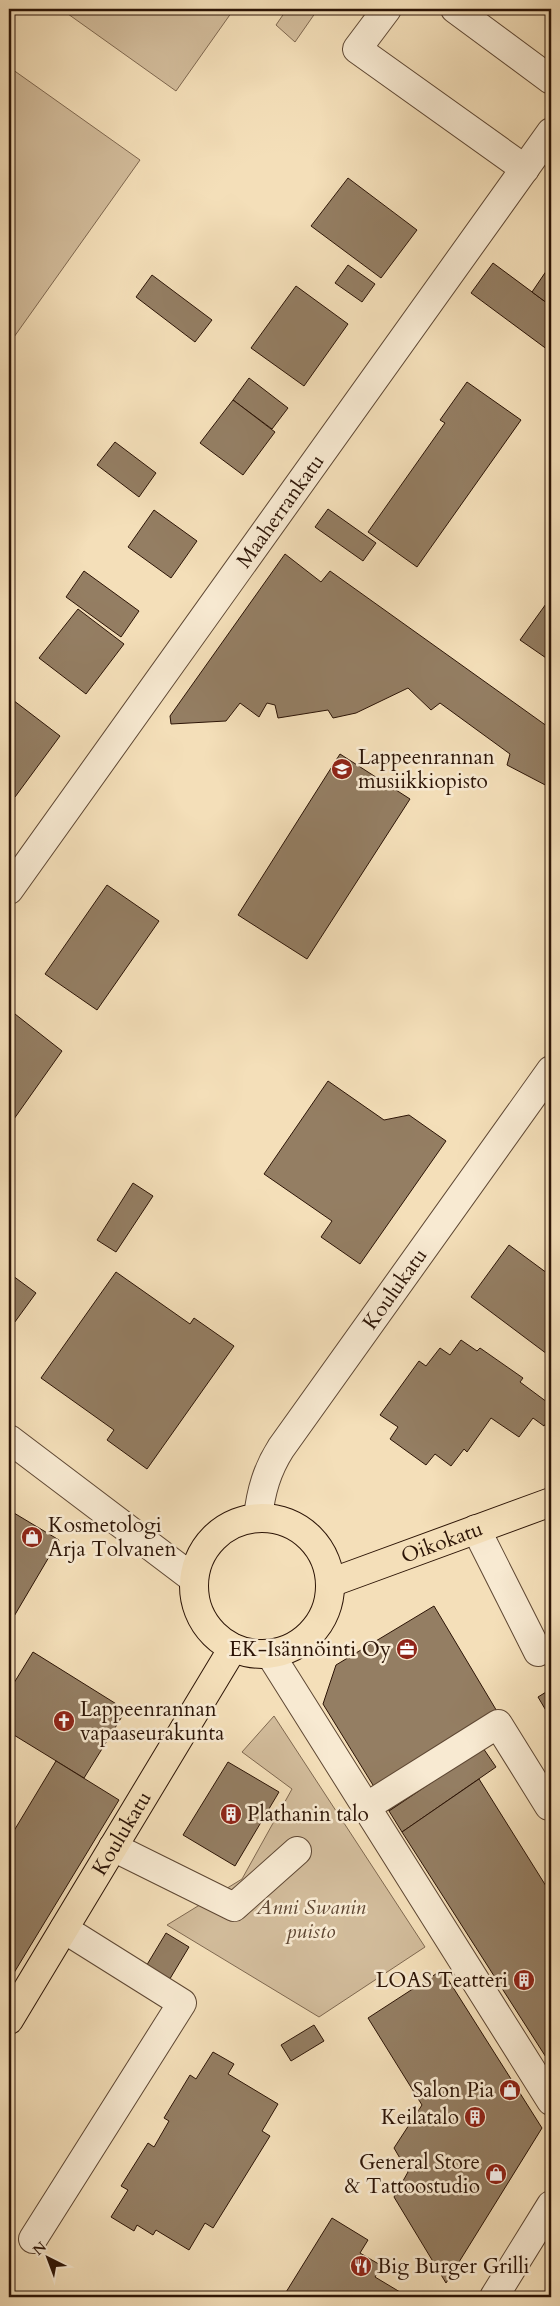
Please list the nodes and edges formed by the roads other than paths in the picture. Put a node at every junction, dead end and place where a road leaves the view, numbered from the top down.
1 (386, 9) edge
2 (455, 9) edge
3 (551, 80) edge
4 (551, 132) edge
5 (525, 169) junction
6 (9, 890) edge
7 (551, 1070) edge
8 (9, 1439) edge
9 (551, 1502) edge
10 (258, 1517) junction
11 (476, 1529) junction
12 (194, 1579) junction
13 (330, 1583) junction
14 (233, 1648) junction
15 (538, 1652) dead end
16 (270, 1654) junction
17 (366, 1806) junction
18 (549, 1806) dead end
19 (113, 1847) junction
20 (296, 1851) dead end
21 (64, 1929) junction
22 (9, 2020) edge
23 (551, 2101) edge
24 (551, 2205) edge
25 (33, 2239) dead end
26 (494, 2297) edge

1 - 5 street
2 - 3 street
4 - 5 street, Maaherrankatu
5 - 6 street, Maaherrankatu
7 - 10 street, Koulukatu
8 - 12 street
9 - 11 main road, Oikokatu
10 - 12 main road
10 - 13 main road
11 - 13 main road, Oikokatu
11 - 15 street
12 - 14 main road
13 - 16 main road
14 - 16 main road
14 - 19 main road, Koulukatu
16 - 17 street
17 - 18 street
17 - 23 street
19 - 20 street
19 - 21 main road, Koulukatu
21 - 22 main road, Koulukatu
21 - 25 street
24 - 26 street

